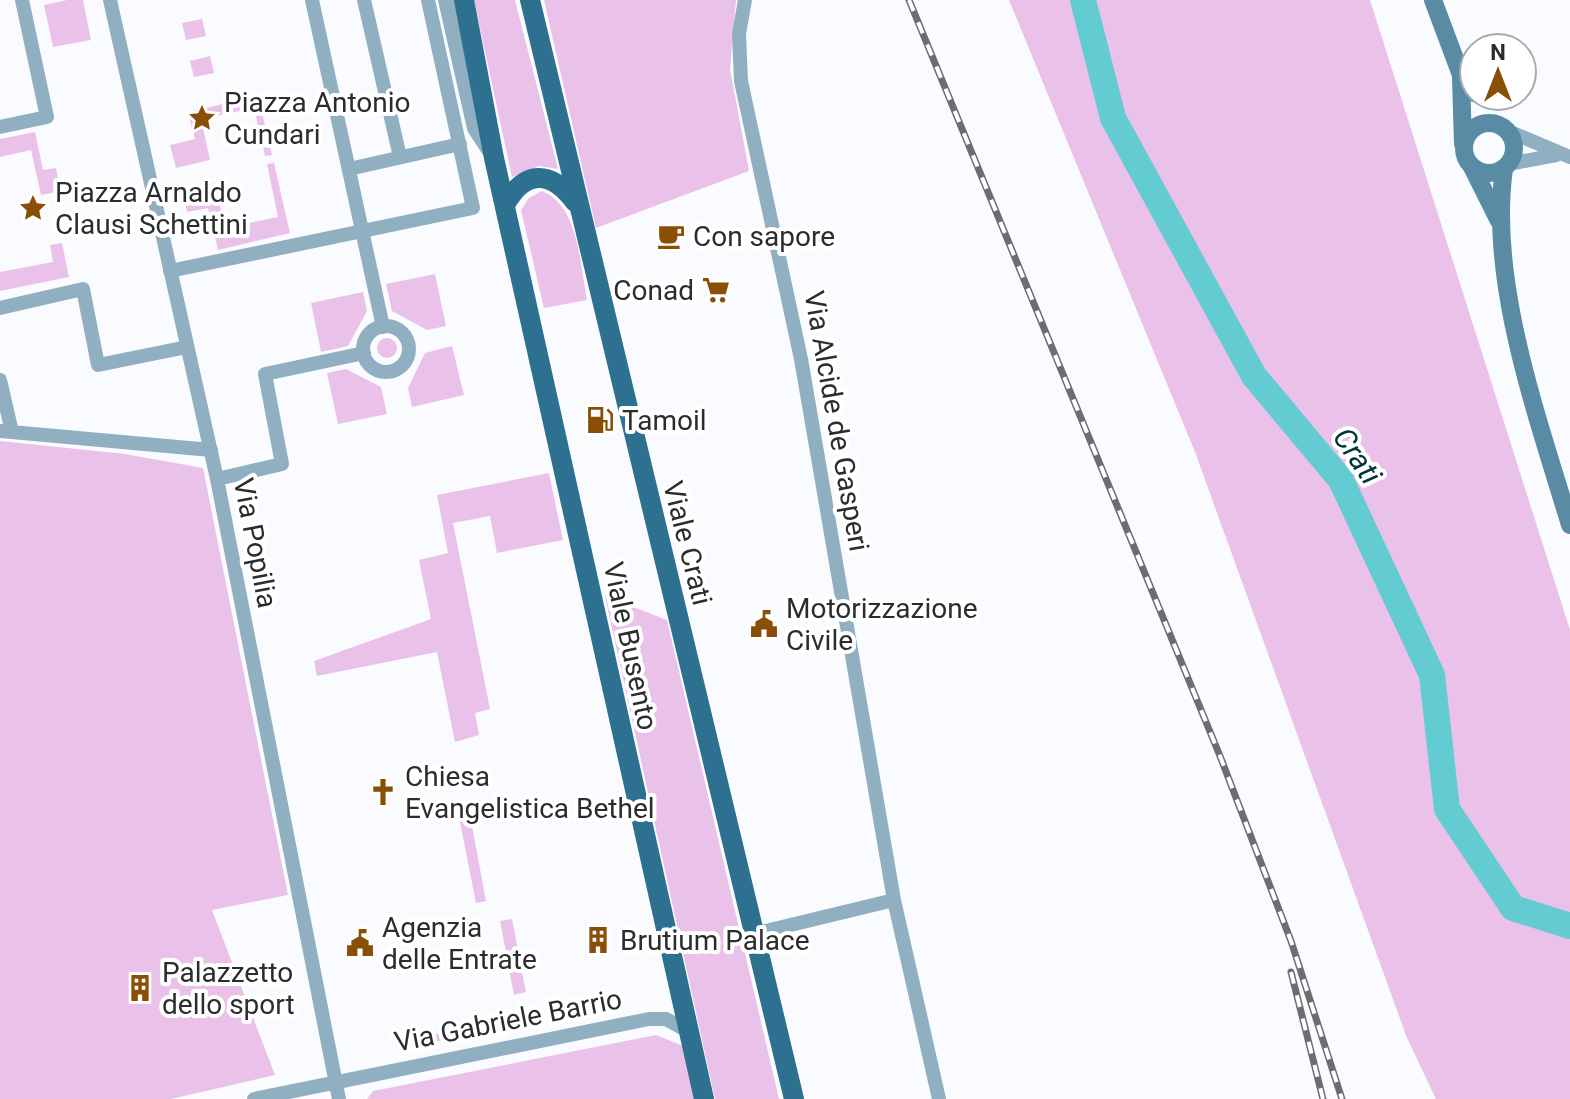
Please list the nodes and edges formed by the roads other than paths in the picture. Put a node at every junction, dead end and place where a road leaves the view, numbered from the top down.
1 (22, 0) edge
2 (110, 0) edge
3 (312, 0) edge
4 (364, 0) edge
5 (428, 0) edge
6 (446, 0) edge
7 (464, 0) edge
8 (745, 0) edge
9 (1433, 0) edge
10 (533, 4) edge
11 (1458, 67) edge
12 (1464, 112) edge
13 (1490, 112) edge
14 (0, 127) edge
15 (1505, 129) junction
16 (460, 144) junction
17 (1565, 156) edge
18 (400, 157) junction
19 (494, 158) junction
20 (1468, 159) junction
21 (1506, 166) junction
22 (349, 169) junction
23 (577, 204) junction
24 (505, 205) junction
25 (1500, 223) junction
26 (362, 229) junction
27 (170, 271) junction
28 (0, 308) edge
29 (383, 327) junction
30 (187, 347) junction
31 (364, 353) junction
32 (0, 380) edge
33 (6, 432) edge
34 (211, 450) junction
35 (217, 479) junction
36 (1570, 525) edge
37 (894, 900) junction
38 (753, 934) junction
39 (688, 1031) junction
40 (335, 1080) junction
41 (254, 1099) edge
42 (339, 1099) edge
43 (704, 1099) edge
44 (794, 1099) edge
45 (939, 1099) edge

1 - 14 street
2 - 27 street, Via Popilia
3 - 22 street
4 - 18 street
5 - 16 street
6 - 19 street
7 - 19 main road, Viale Busento
8 - 37 street, Via Alcide de Gasperi
9 - 11 main road
10 - 23 main road, Viale Crati
12 - 20 main road
13 - 15 main road
15 - 17 street
15 - 20 main road
15 - 21 main road
16 - 18 street
16 - 26 street
17 - 21 street
18 - 22 street
19 - 24 main road, Viale Busento
20 - 21 main road
20 - 25 main road
21 - 25 main road
22 - 26 street
23 - 24 main road
23 - 38 main road, Viale Crati
24 - 39 main road, Viale Busento
25 - 36 main road
26 - 27 street
26 - 29 street
27 - 30 street, Via Popilia
28 - 30 street
29 - 31 street
29 - 31 street
30 - 34 street, Via Popilia
31 - 35 street
32 - 33 street
33 - 34 street
34 - 35 street, Via Popilia
35 - 40 street, Via Popilia
37 - 38 street
37 - 45 street, Via Alcide de Gasperi
38 - 44 main road, Viale Crati
39 - 40 street, Via Gabriele Barrio
39 - 43 main road, Viale Busento
40 - 41 street, Via Gabriele Barrio
40 - 42 street, Via Popilia

